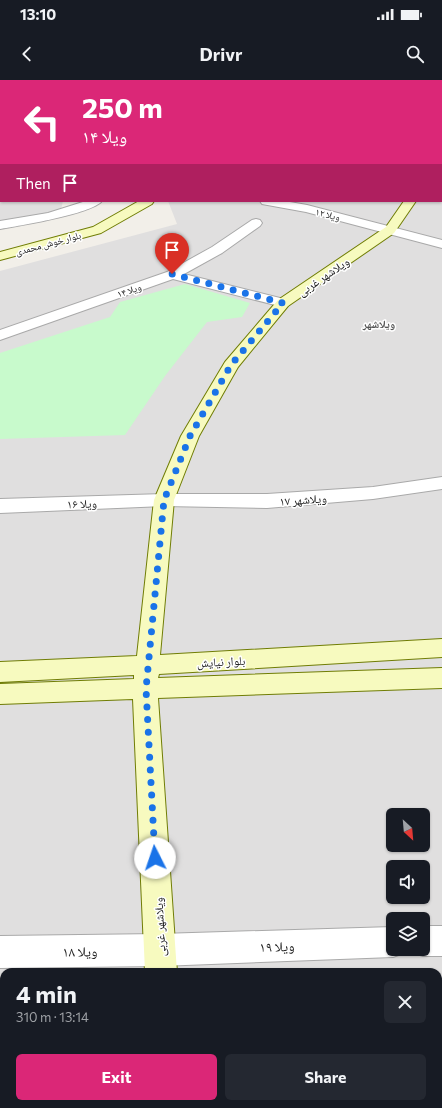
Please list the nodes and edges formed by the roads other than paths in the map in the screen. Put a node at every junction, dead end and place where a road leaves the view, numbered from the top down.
1 (94, 202) edge
2 (146, 202) edge
3 (271, 202) edge
4 (409, 202) edge
5 (119, 217) junction
6 (256, 223) dead end
7 (0, 225) edge
8 (390, 230) junction
9 (0, 244) edge
10 (442, 244) edge
11 (0, 256) edge
12 (172, 274) junction
13 (283, 303) junction
14 (0, 335) edge
15 (442, 483) edge
16 (164, 500) junction
17 (0, 506) edge
18 (442, 648) edge
19 (0, 672) edge
20 (146, 677) junction
21 (442, 678) edge
22 (0, 694) edge
23 (430, 941) edge
24 (442, 941) edge
25 (386, 943) edge
26 (0, 952) edge
27 (161, 961) edge

1 - 7 street
2 - 5 street
3 - 8 street, ویلا ۱۲
4 - 8 street
5 - 9 street, بلوار خوش محمدی
5 - 11 street, بلوار خوش محمدی
6 - 12 street, ۱۴ ویلا
8 - 10 street, ویلا ۱۲
8 - 13 street, ویلاشهر غربی
12 - 13 street
12 - 14 street, ۱۴ ویلا
13 - 16 street, ویلاشهر غربی
15 - 16 street, ویلاشهر ۱۷
16 - 17 street, ۱۶ ویلا
16 - 20 street, ویلاشهر غربی
18 - 20 street, بلوار نیایش
19 - 20 street, بلوار نیایش
20 - 21 street, بلوار نیایش
20 - 22 street, بلوار نیایش
20 - 27 street, ویلاشهر غربی
23 - 24 street
25 - 27 street, ۱۹ ویلا
26 - 27 street, ویلا ۱۸

